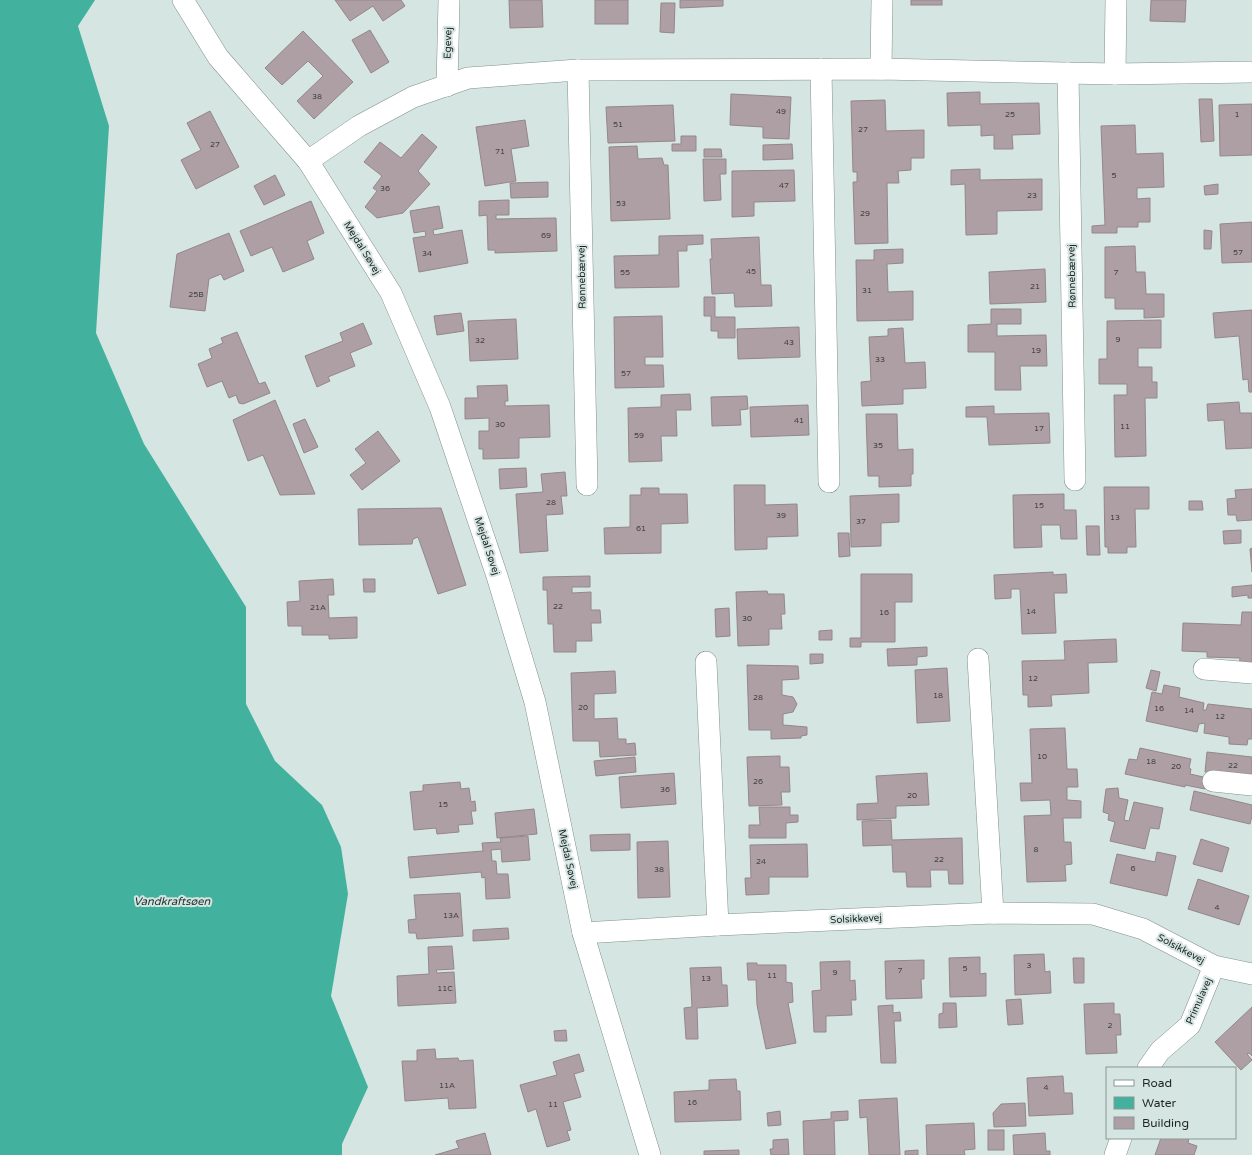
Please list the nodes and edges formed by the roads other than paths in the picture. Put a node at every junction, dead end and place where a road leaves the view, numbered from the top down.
1 (183, 0) edge
2 (449, 0) edge
3 (882, 0) edge
4 (1116, 0) edge
5 (881, 68) junction
6 (822, 69) junction
7 (578, 70) junction
8 (1068, 72) junction
9 (1252, 72) edge
10 (1115, 74) junction
11 (447, 86) junction
12 (308, 161) junction
13 (1075, 480) dead end
14 (829, 482) dead end
15 (587, 485) dead end
16 (978, 659) dead end
17 (706, 662) dead end
18 (1204, 669) dead end
19 (1252, 673) edge
20 (1214, 780) dead end
21 (1252, 785) edge
22 (993, 913) junction
23 (718, 925) junction
24 (583, 933) junction
25 (1214, 966) junction
26 (1252, 974) edge
27 (1149, 1067) edge
28 (1121, 1139) edge
29 (650, 1155) edge
30 (1115, 1155) edge

1 - 12 street, Mejdal Søvej
2 - 11 street, Egevej
3 - 5 street
4 - 10 street
5 - 6 street
5 - 8 street
6 - 7 street
6 - 14 street
7 - 11 street
7 - 15 street, Rønnebærvej
8 - 10 street
8 - 13 street, Rønnebærvej
9 - 10 street
11 - 12 street
12 - 24 street, Mejdal Søvej
16 - 22 street
17 - 23 street
18 - 19 street
20 - 21 street
22 - 23 street, Solsikkevej
22 - 25 street, Solsikkevej
23 - 24 street, Solsikkevej
24 - 29 street, Mejdal Søvej
25 - 26 street, Solsikkevej
25 - 27 street, Primulavej
28 - 30 street

